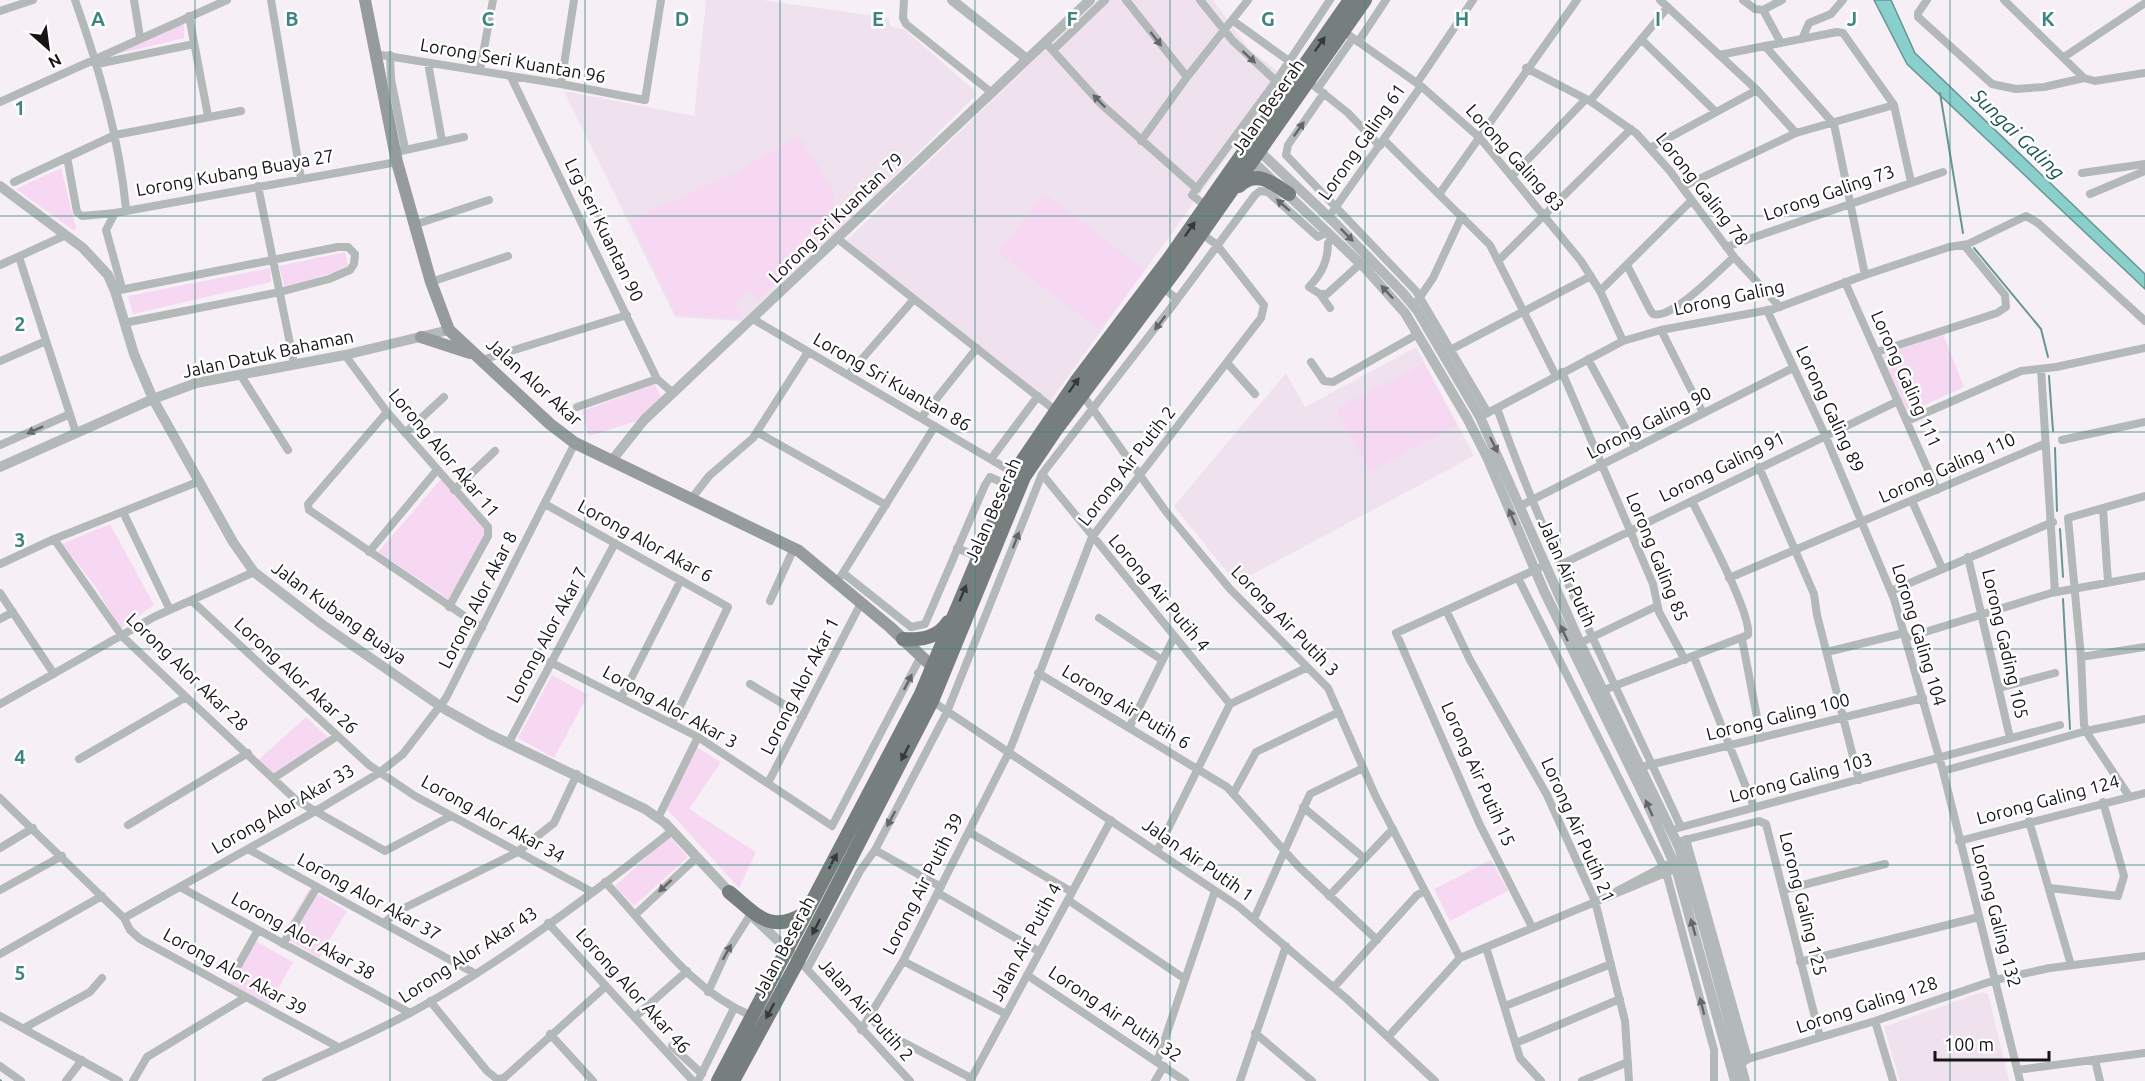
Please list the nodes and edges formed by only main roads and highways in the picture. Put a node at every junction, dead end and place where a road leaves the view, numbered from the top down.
1 (365, 0) edge
2 (1350, 0) edge
3 (1365, 0) edge
4 (1313, 84) junction
5 (1251, 152) junction
6 (1289, 194) road end
7 (1226, 198) junction
8 (421, 338) road end
9 (479, 358) junction
10 (954, 614) junction
11 (903, 639) junction
12 (938, 672) junction
13 (926, 698) junction
14 (729, 892) road end
15 (805, 913) junction
16 (718, 1081) edge
17 (733, 1081) edge

1 - 9 main road, Jalan Alor Akar
4 -> 2 highway, Jalan Beserah
3 - 4 highway, Jalan Beserah
4 - 5 highway, Jalan Beserah
5 - 7 highway, Jalan Beserah
10 -> 5 highway, Jalan Beserah
6 - 7 highway
7 - 12 highway, Jalan Beserah
8 - 9 main road
9 - 11 main road, Jalan Alor Akar
10 - 11 highway
10 - 12 highway, Jalan Beserah
11 - 12 main road, Jalan Alor Akar
12 - 13 highway, Jalan Beserah
15 -> 13 highway, Jalan Beserah
13 -> 17 highway, Jalan Beserah
14 - 15 highway
15 - 16 highway, Jalan Beserah

